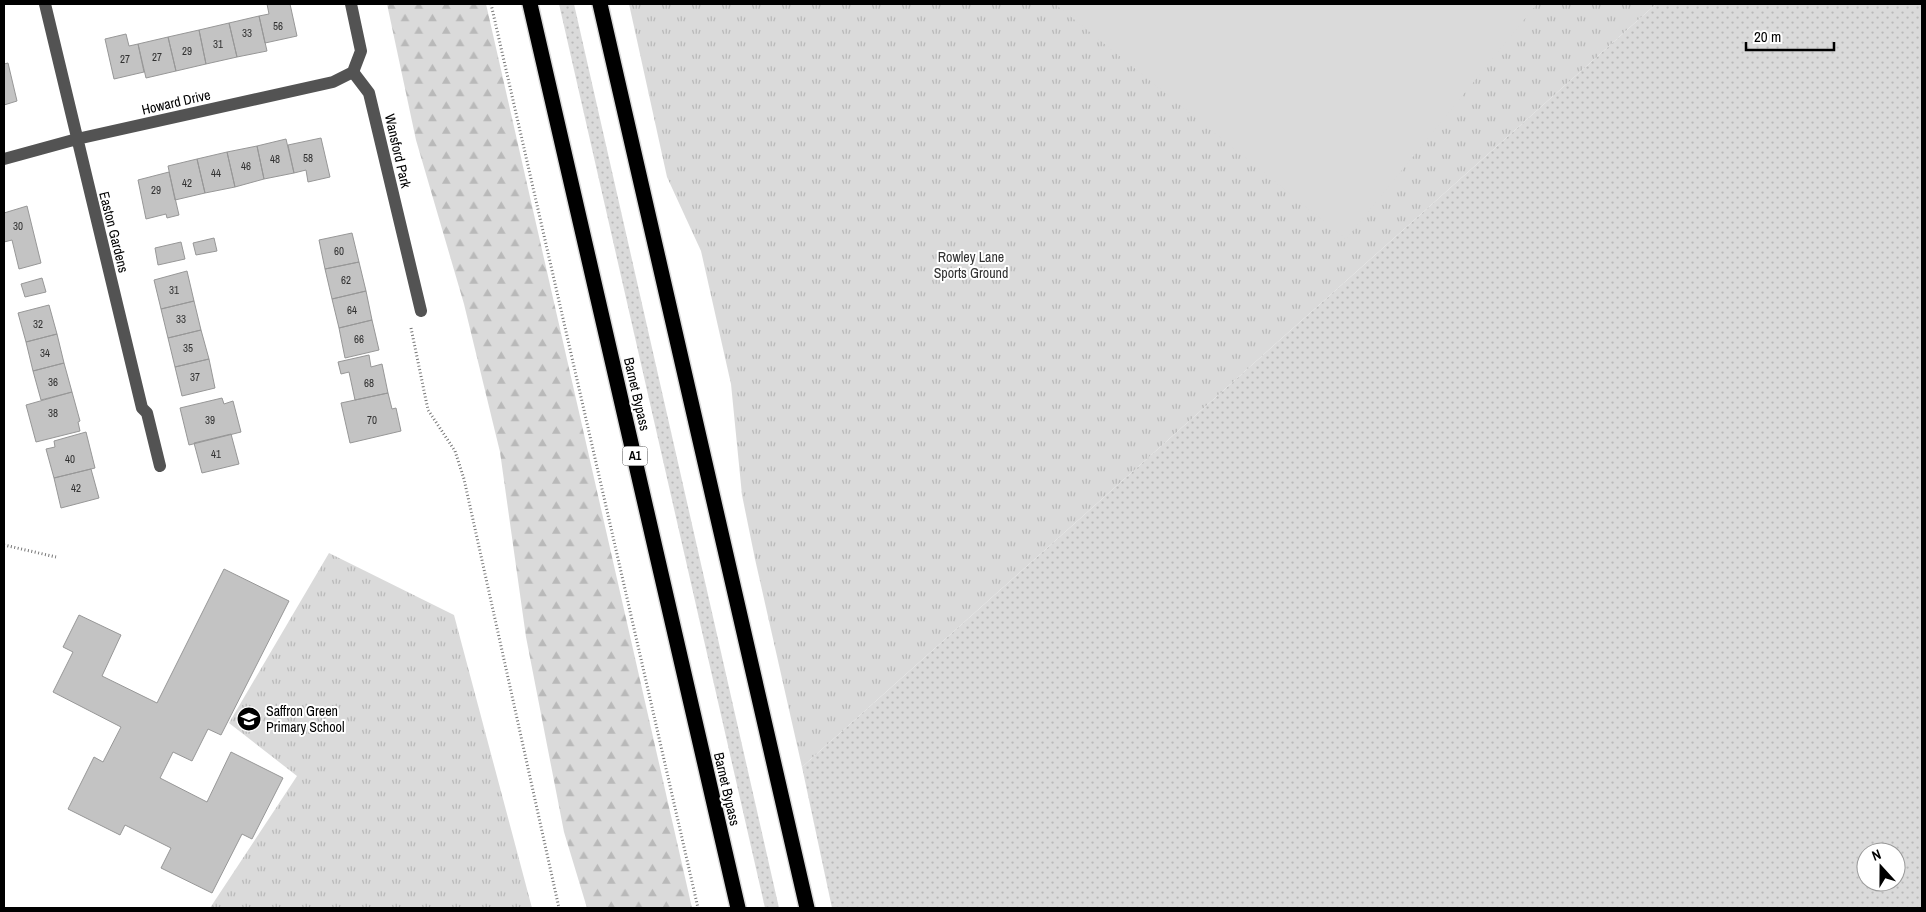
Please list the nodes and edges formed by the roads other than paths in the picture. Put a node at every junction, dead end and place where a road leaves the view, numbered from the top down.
1 (45, 4) edge
2 (351, 4) edge
3 (530, 4) edge
4 (600, 4) edge
5 (353, 72) junction
6 (77, 140) junction
7 (4, 159) edge
8 (421, 311) road end
9 (160, 466) dead end
10 (738, 908) edge
11 (807, 908) edge

1 - 6 street, Easton Gardens
2 - 5 street
3 - 10 highway, Barnet Bypass / A1
4 - 11 highway
5 - 6 street, Howard Drive
5 - 8 street, Wansford Park
6 - 7 street, Howard Drive
6 - 9 street, Easton Gardens

